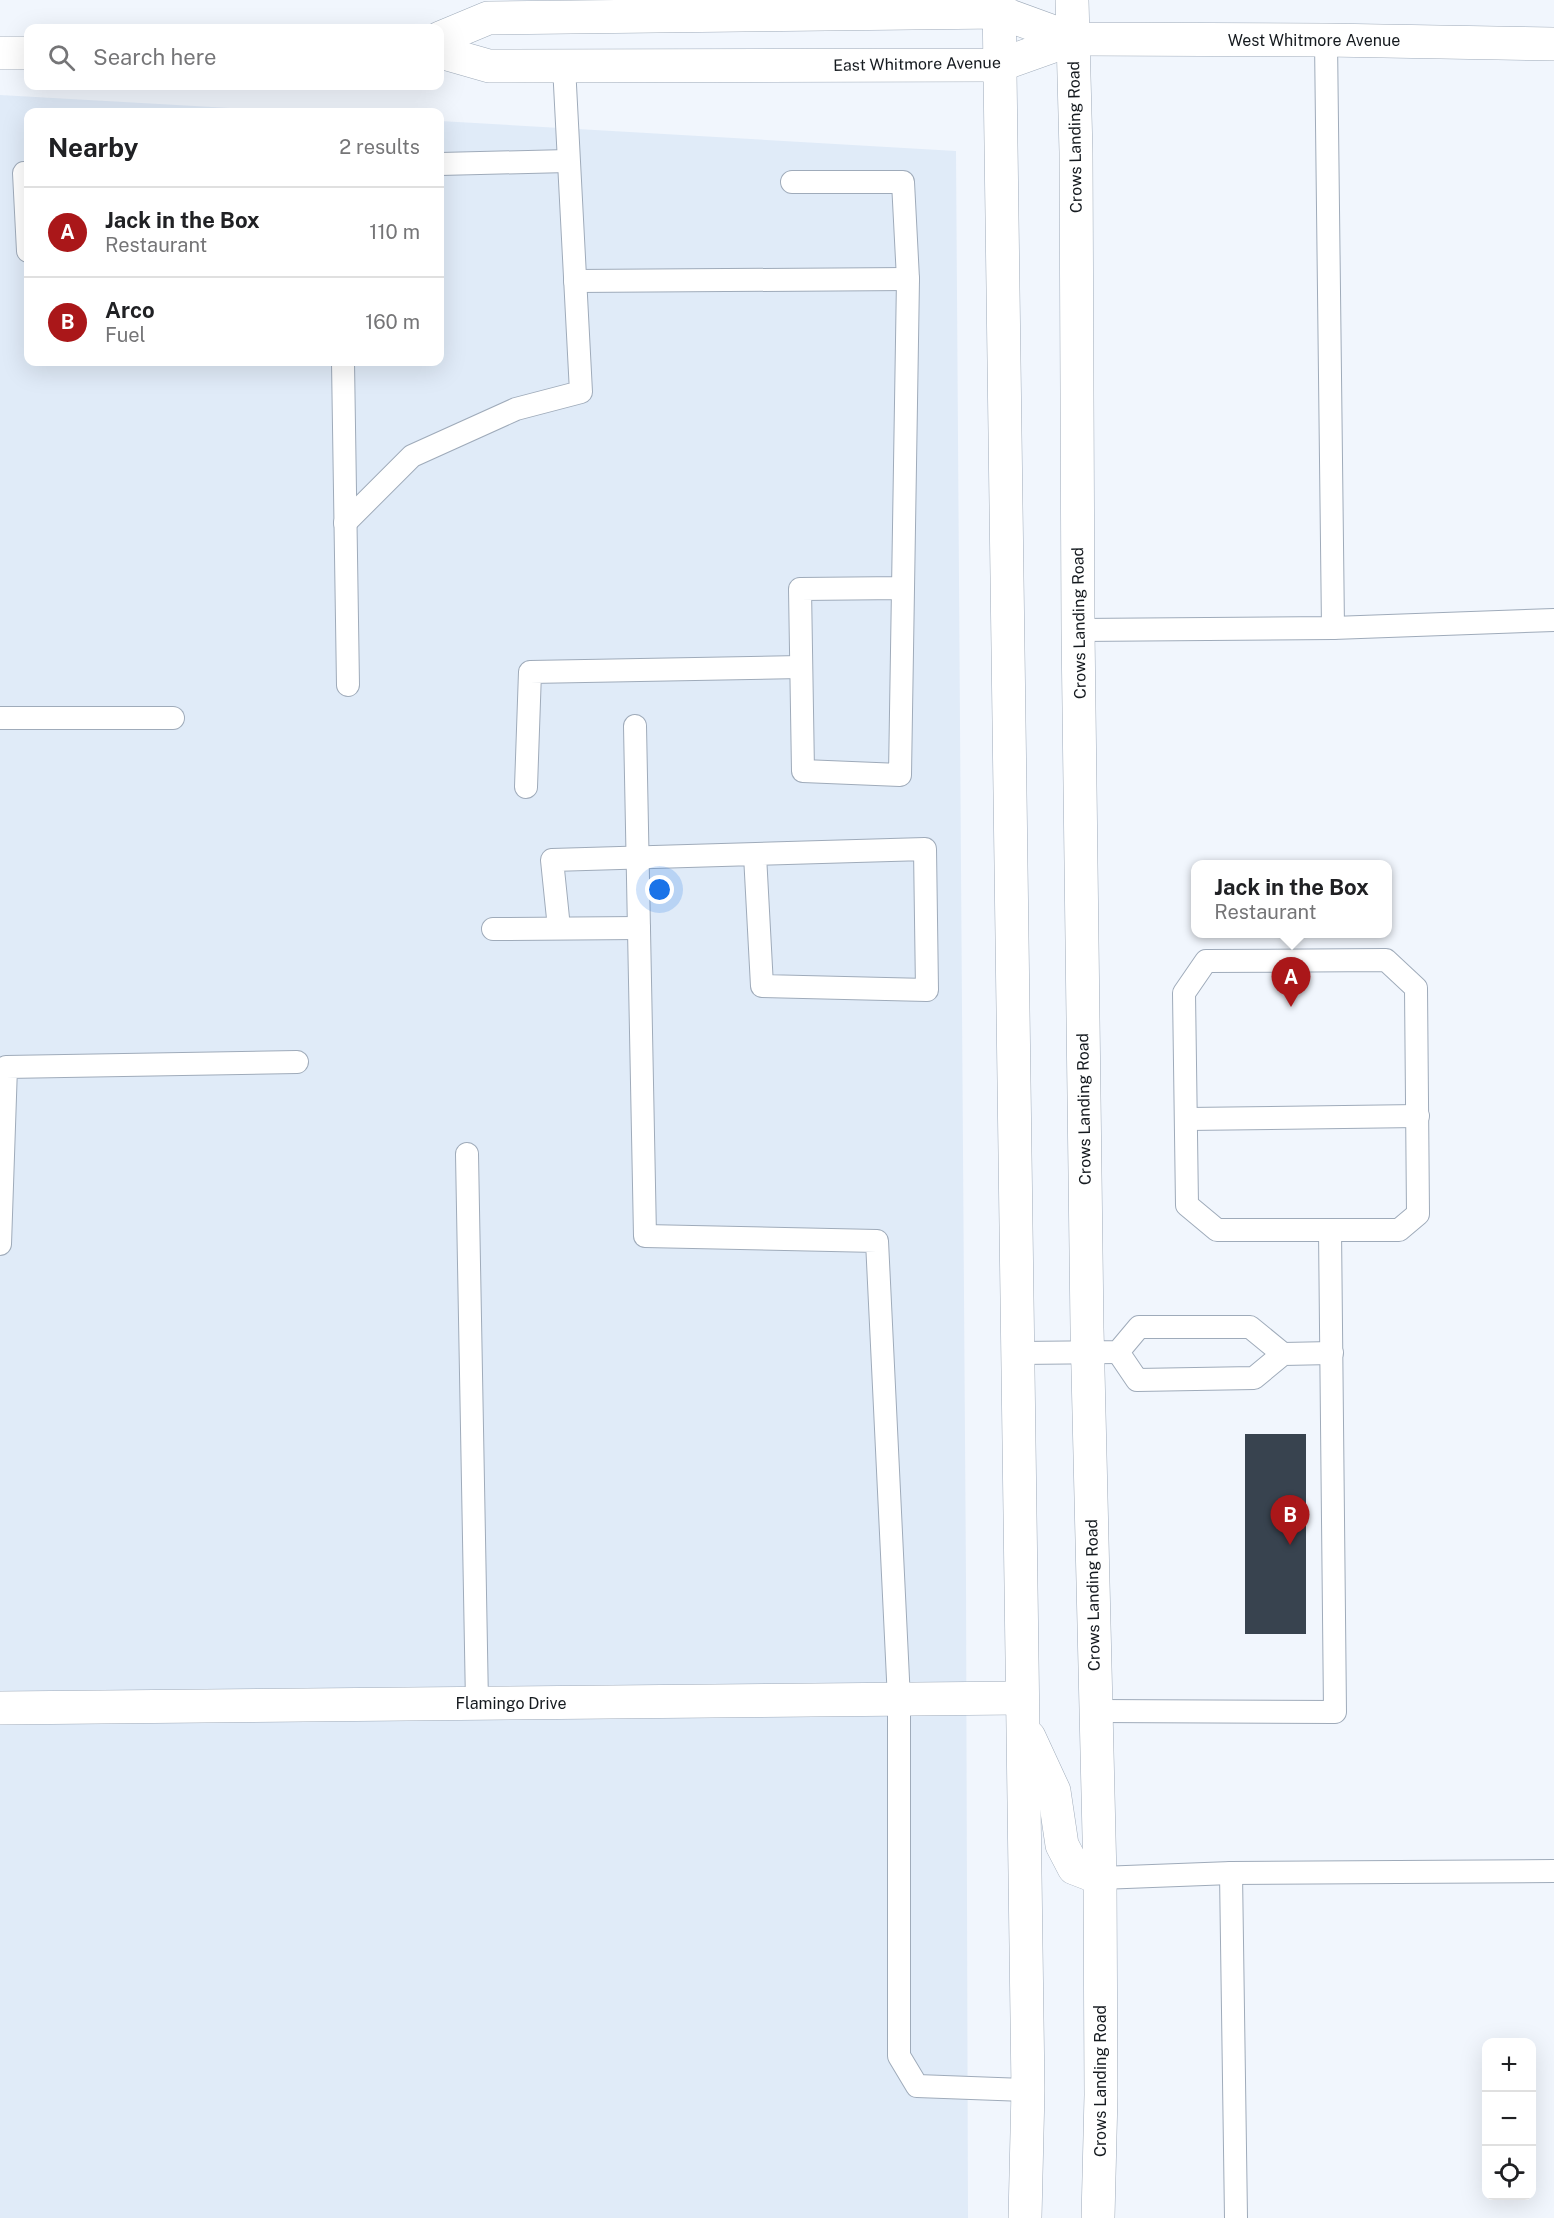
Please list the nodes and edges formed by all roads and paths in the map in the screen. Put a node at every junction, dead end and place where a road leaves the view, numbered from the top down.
1 (1072, 0) edge
2 (999, 6) edge
3 (444, 36) edge
4 (1073, 39) junction
5 (1326, 40) junction
6 (1554, 44) edge
7 (24, 52) edge
8 (0, 53) edge
9 (444, 53) edge
10 (1000, 65) junction
11 (564, 66) junction
12 (568, 161) junction
13 (444, 164) edge
14 (792, 182) dead end
15 (908, 279) junction
16 (575, 281) junction
17 (343, 366) edge
18 (345, 523) junction
19 (903, 588) junction
20 (1554, 620) edge
21 (1333, 628) junction
22 (1078, 630) junction
23 (801, 667) junction
24 (348, 685) dead end
25 (0, 718) edge
26 (173, 718) dead end
27 (635, 726) dead end
28 (526, 787) dead end
29 (755, 855) junction
30 (638, 859) junction
31 (559, 928) junction
32 (639, 928) junction
33 (494, 929) dead end
34 (297, 1062) dead end
35 (1418, 1116) junction
36 (1187, 1119) junction
37 (467, 1154) dead end
38 (1330, 1230) junction
39 (0, 1244) edge
40 (1102, 1352) junction
41 (1018, 1353) junction
42 (1332, 1353) junction
43 (1283, 1354) junction
44 (899, 1700) junction
45 (477, 1703) junction
46 (0, 1708) edge
47 (1023, 1711) junction
48 (1096, 1711) junction
49 (1554, 1871) edge
50 (1231, 1874) junction
51 (1100, 1878) junction
52 (1028, 2090) junction
53 (1025, 2218) edge
54 (1098, 2218) edge
55 (1236, 2218) edge

1 - 4 main road, Crows Landing Road
2 - 3 main road
2 - 4 main road
2 - 10 main road
4 - 5 main road, West Whitmore Avenue
4 - 10 main road, East Whitmore Avenue
4 - 22 main road, Crows Landing Road
5 - 6 main road, West Whitmore Avenue
5 - 21 lane
7 - 8 main road
9 - 11 main road, East Whitmore Avenue
10 - 11 main road, East Whitmore Avenue
10 - 41 main road
11 - 12 lane
12 - 13 lane
12 - 16 lane
14 - 15 lane
15 - 16 lane
15 - 19 lane
16 - 18 lane
17 - 18 lane
18 - 24 lane
19 - 23 lane
19 - 23 lane
20 - 21 lane
21 - 22 lane
22 - 40 main road, Crows Landing Road
23 - 28 lane
25 - 26 lane
27 - 30 lane
29 - 29 lane
29 - 30 lane
30 - 31 lane
30 - 32 lane
31 - 32 lane
31 - 33 lane
32 - 44 lane
34 - 39 lane
35 - 36 lane
35 - 36 lane
35 - 38 lane
36 - 38 lane
37 - 45 lane
38 - 42 lane
40 - 41 lane
40 - 43 lane
40 - 43 lane
40 - 48 main road, Crows Landing Road
41 - 47 main road
42 - 43 lane
42 - 48 lane
44 - 45 main road, Flamingo Drive
44 - 47 main road, Flamingo Drive
44 - 52 lane
45 - 46 main road, Flamingo Drive
47 - 51 main road
47 - 52 main road
48 - 51 main road, Crows Landing Road
49 - 50 lane
50 - 51 lane
50 - 55 lane
51 - 54 main road, Crows Landing Road
52 - 53 main road

